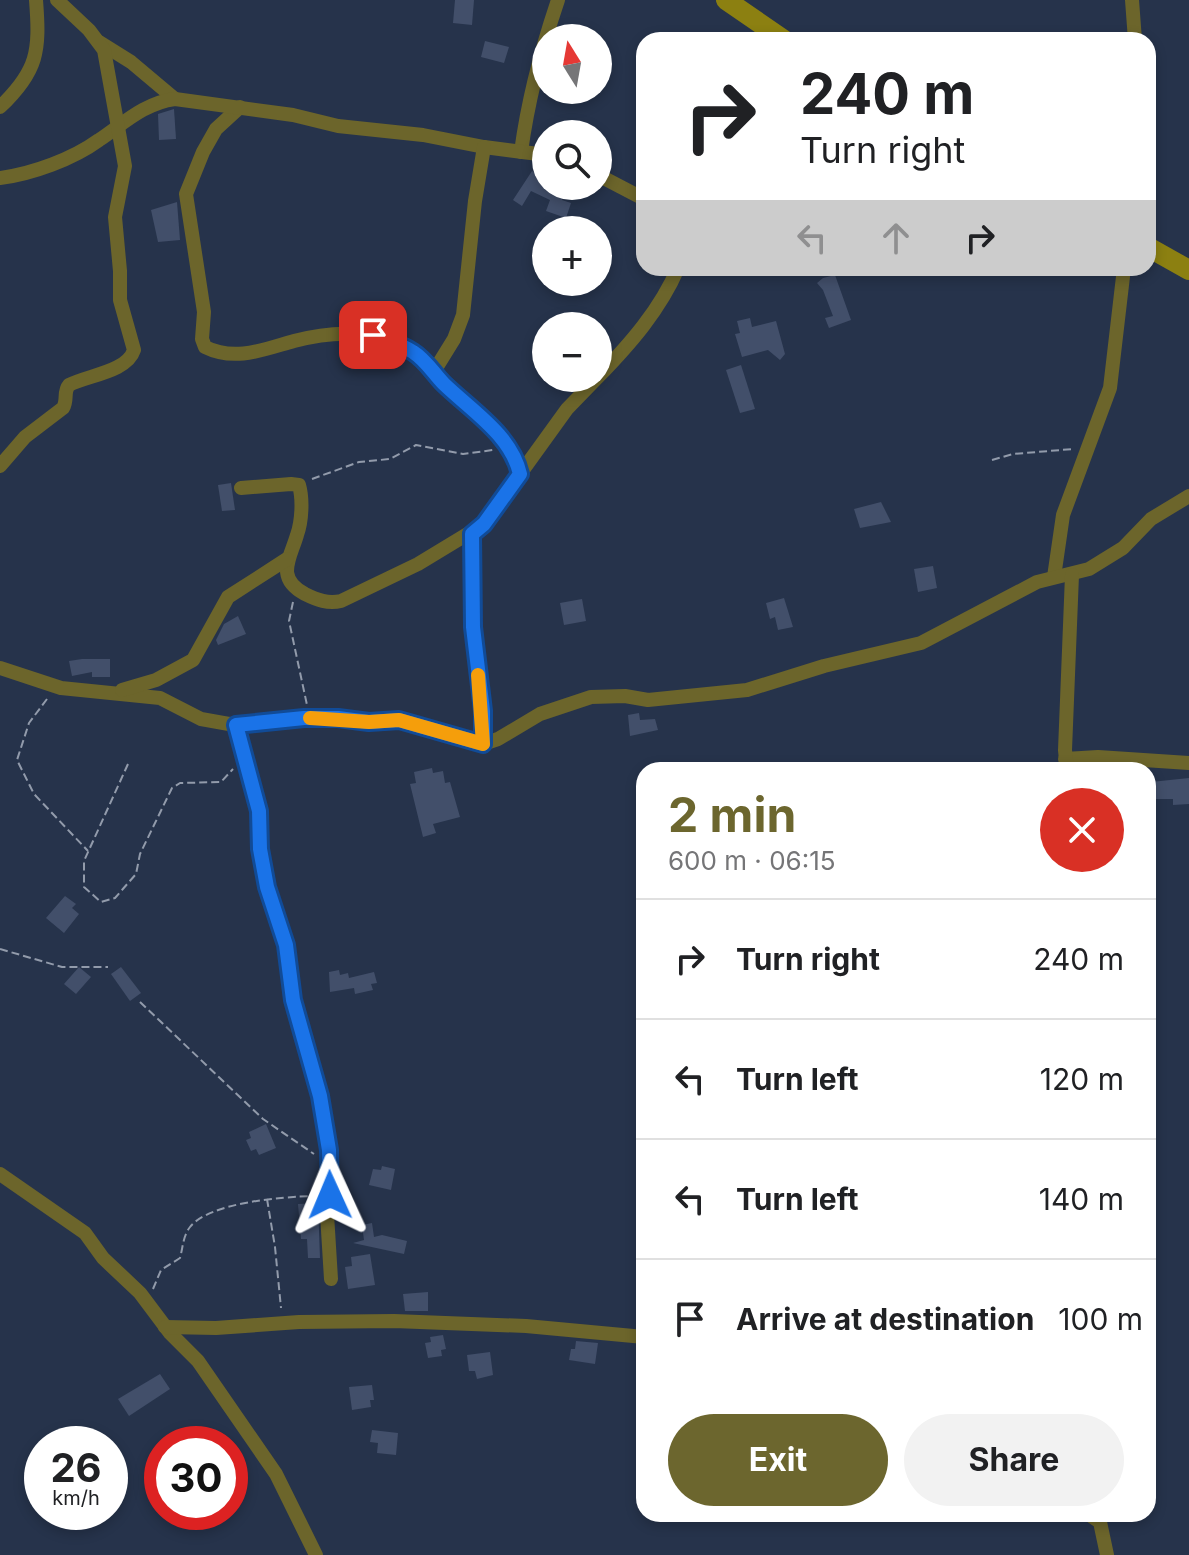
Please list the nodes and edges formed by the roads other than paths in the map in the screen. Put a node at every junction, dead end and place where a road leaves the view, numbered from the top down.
1 (36, 0) edge
2 (57, 0) edge
3 (558, 0) edge
4 (726, 0) edge
5 (1132, 0) edge
6 (772, 32) edge
7 (1134, 32) edge
8 (99, 42) junction
9 (175, 99) junction
10 (0, 107) edge
11 (240, 107) junction
12 (119, 125) junction
13 (484, 147) junction
14 (521, 152) junction
15 (532, 153) edge
16 (0, 178) edge
17 (612, 182) edge
18 (636, 195) edge
19 (1156, 251) edge
20 (1189, 270) edge
21 (674, 276) edge
22 (1123, 276) edge
23 (612, 362) edge
24 (433, 373) junction
25 (583, 392) edge
26 (0, 466) edge
27 (520, 474) junction
28 (241, 488) dead end
29 (1189, 496) edge
30 (472, 534) junction
31 (287, 559) junction
32 (1072, 575) junction
33 (1054, 577) junction
34 (0, 668) edge
35 (109, 692) junction
36 (236, 725) junction
37 (483, 744) junction
38 (1066, 762) edge
39 (1075, 762) edge
40 (1189, 763) edge
41 (0, 1174) edge
42 (331, 1279) dead end
43 (165, 1327) junction
44 (636, 1336) edge
45 (1100, 1522) edge
46 (316, 1555) edge
47 (1107, 1555) edge

1 - 10 street
2 - 8 street
3 - 14 street
4 - 6 street
5 - 7 street
8 - 9 street
8 - 12 street
9 - 11 street
9 - 12 street
11 - 13 street
11 - 24 street
12 - 16 street
12 - 26 street
13 - 14 street
13 - 24 street
14 - 15 street
17 - 18 street
19 - 20 street
21 - 23 street
22 - 33 street
24 - 27 street
25 - 27 street
27 - 30 street
28 - 31 street
29 - 32 street
30 - 31 street
30 - 37 street
31 - 35 street
32 - 33 street
32 - 38 street
33 - 37 street
34 - 35 street
35 - 36 street
36 - 37 street
36 - 42 street
39 - 40 street
41 - 43 street
43 - 44 street
43 - 46 street
45 - 47 street

